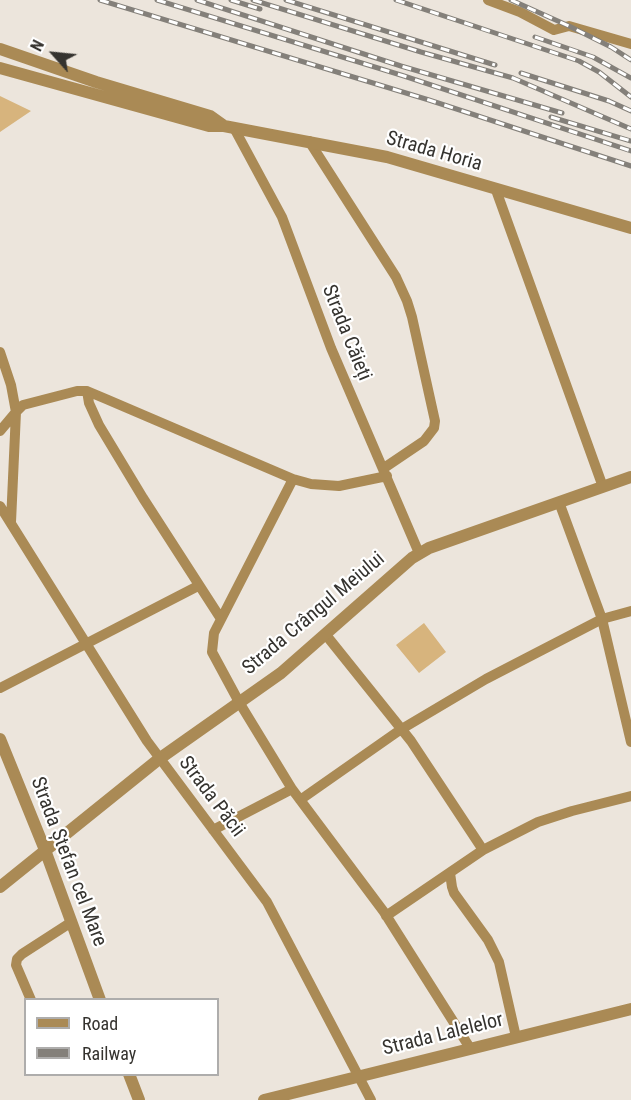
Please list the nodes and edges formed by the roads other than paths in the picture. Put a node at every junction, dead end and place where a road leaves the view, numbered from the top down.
1 (488, 0) edge
2 (631, 44) edge
3 (0, 49) edge
4 (0, 68) edge
5 (229, 127) junction
6 (309, 141) junction
7 (496, 190) junction
8 (631, 228) edge
9 (0, 352) edge
10 (87, 392) junction
11 (16, 412) junction
12 (0, 431) edge
13 (386, 472) junction
14 (631, 477) edge
15 (292, 479) junction
16 (603, 487) junction
17 (559, 502) junction
18 (0, 506) edge
19 (11, 522) junction
20 (419, 553) junction
21 (198, 586) junction
22 (631, 611) edge
23 (602, 619) junction
24 (221, 620) junction
25 (326, 635) junction
26 (87, 643) junction
27 (0, 688) edge
28 (239, 702) junction
29 (400, 730) junction
30 (0, 739) edge
31 (631, 742) edge
32 (159, 759) junction
33 (292, 789) junction
34 (631, 795) edge
35 (300, 800) junction
36 (213, 830) junction
37 (45, 850) junction
38 (483, 850) junction
39 (450, 873) junction
40 (0, 887) edge
41 (386, 916) junction
42 (70, 922) junction
43 (31, 998) edge
44 (100, 998) edge
45 (631, 1009) edge
46 (516, 1037) junction
47 (470, 1048) junction
48 (130, 1076) edge
49 (360, 1077) junction
50 (139, 1100) edge
51 (264, 1100) edge
52 (371, 1100) edge

1 - 2 street
3 - 5 street, Strada Horia
4 - 5 street, Strada Horia
5 - 6 street, Strada Horia
5 - 13 street, Strada Căieți
6 - 7 street, Strada Horia
6 - 13 street
7 - 8 street, Strada Horia
7 - 16 street
9 - 11 street
10 - 11 street
10 - 15 street
10 - 21 street
11 - 12 street
11 - 19 street
13 - 15 street
13 - 20 street, Strada Căieți
14 - 16 street, Strada Crângul Meiului
15 - 24 street
16 - 17 street, Strada Crângul Meiului
17 - 20 street, Strada Crângul Meiului
17 - 23 street
18 - 19 street, Strada Păcii
19 - 26 street, Strada Păcii
20 - 25 street, Strada Crângul Meiului
21 - 24 street
21 - 26 street
22 - 23 street
23 - 29 street
23 - 31 street
24 - 28 street
25 - 28 street, Strada Crângul Meiului
25 - 29 street
26 - 27 street
26 - 32 street, Strada Păcii
28 - 32 street, Strada Crângul Meiului
28 - 33 street
29 - 35 street
29 - 38 street
30 - 37 street, Strada Ștefan cel Mare
32 - 36 street, Strada Păcii
32 - 37 street, Strada Crângul Meiului
33 - 35 street
33 - 36 street
34 - 38 street
35 - 41 street
36 - 49 street, Strada Păcii
37 - 40 street, Strada Crângul Meiului
37 - 42 street, Strada Ștefan cel Mare
38 - 39 street
39 - 41 street
39 - 46 street
41 - 47 street
42 - 43 street
42 - 44 street, Strada Ștefan cel Mare
45 - 46 street, Strada Lalelelor
46 - 47 street, Strada Lalelelor
47 - 49 street, Strada Lalelelor
48 - 50 street
49 - 51 street, Strada Lalelelor
49 - 52 street, Strada Păcii

